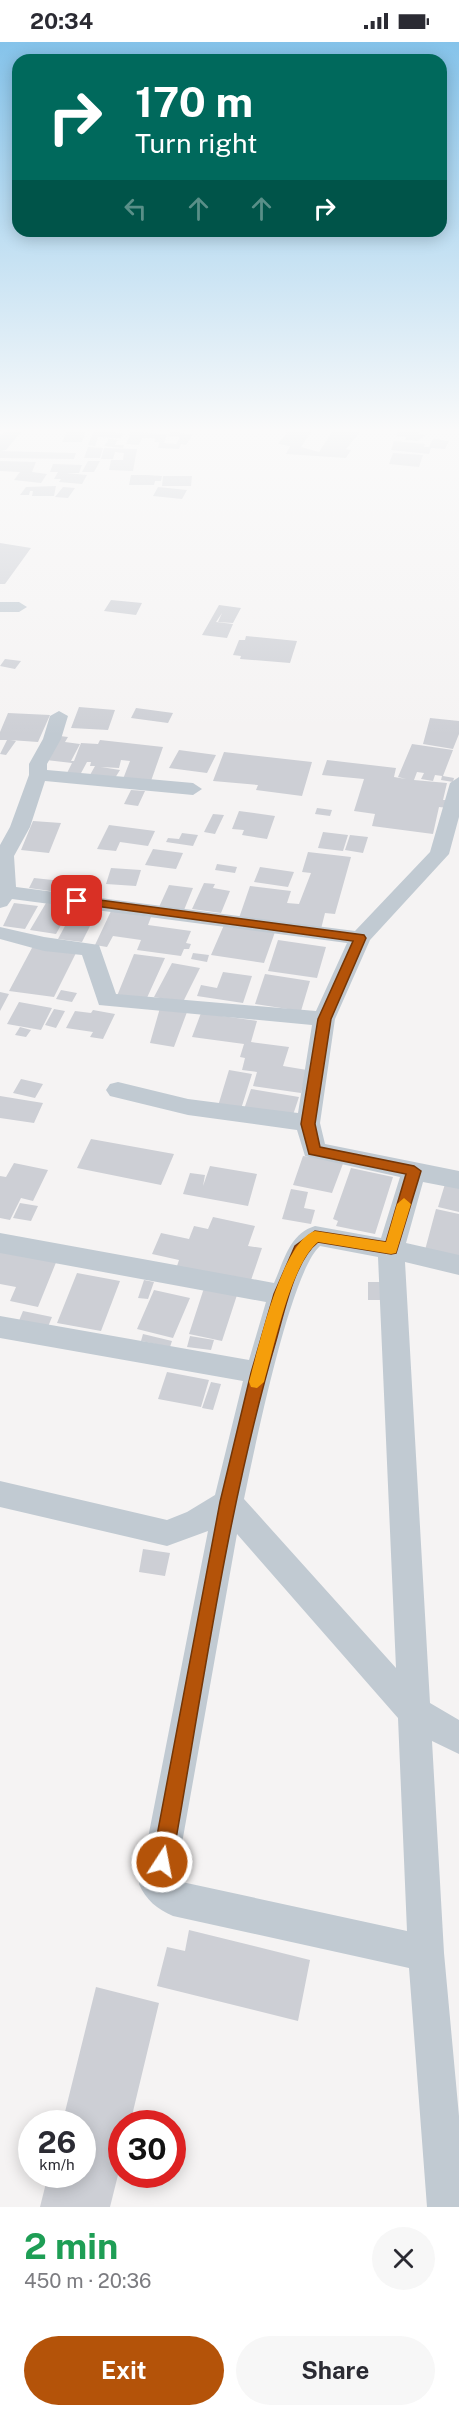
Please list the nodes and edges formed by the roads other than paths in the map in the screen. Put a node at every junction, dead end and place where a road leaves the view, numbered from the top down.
1 (0, 607) edge
2 (18, 607) dead end
3 (59, 716) dead end
4 (38, 776) junction
5 (459, 783) edge
6 (193, 789) dead end
7 (3, 897) edge
8 (0, 933) edge
9 (360, 938) junction
10 (324, 1019) junction
11 (118, 1090) dead end
12 (308, 1124) junction
13 (414, 1171) junction
14 (459, 1180) edge
15 (0, 1243) edge
16 (391, 1249) junction
17 (459, 1264) edge
18 (282, 1294) junction
19 (0, 1328) edge
20 (259, 1373) junction
21 (0, 1494) edge
22 (228, 1502) junction
23 (414, 1712) junction
24 (459, 1738) edge
25 (426, 1953) junction
26 (447, 2207) edge

1 - 2 street
3 - 4 street
4 - 6 street
4 - 7 street
5 - 9 street
7 - 9 street
8 - 10 street
9 - 10 street
10 - 12 street
11 - 12 street
12 - 13 street
13 - 14 street
13 - 16 street
15 - 18 street
16 - 17 street
16 - 18 street
16 - 23 street
18 - 20 street
19 - 20 street
20 - 22 street
21 - 22 street
22 - 23 street
22 - 25 street
23 - 24 street
23 - 25 street
25 - 26 street

